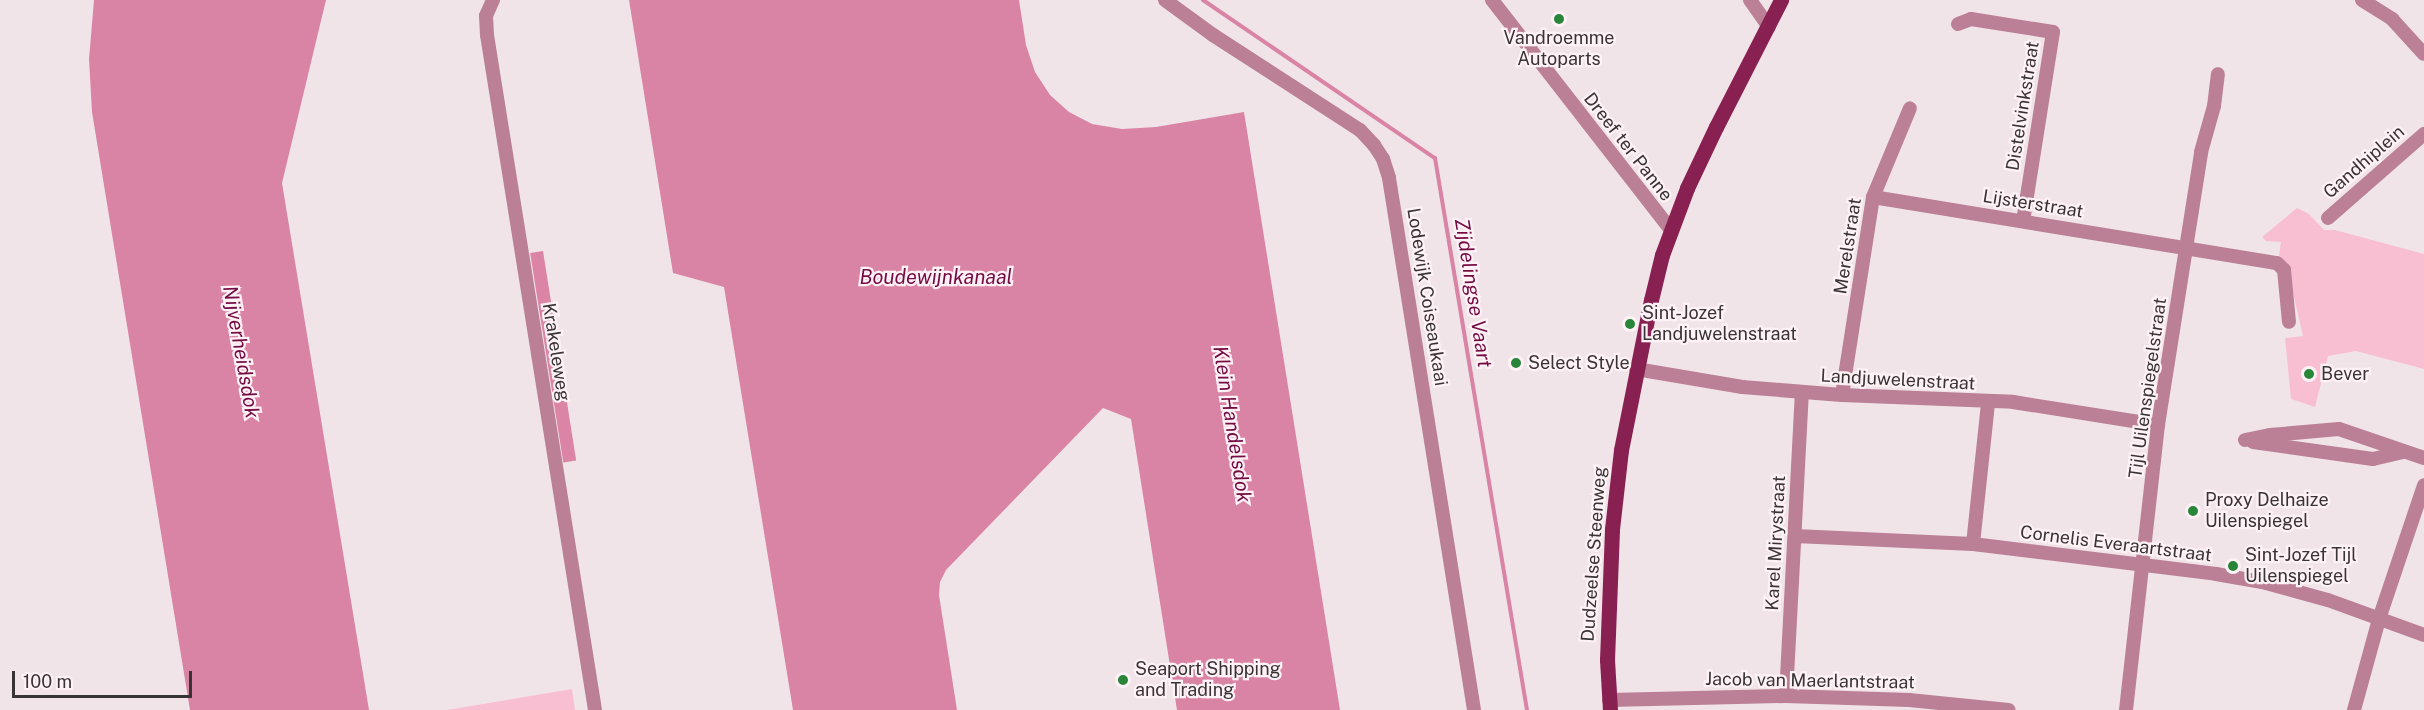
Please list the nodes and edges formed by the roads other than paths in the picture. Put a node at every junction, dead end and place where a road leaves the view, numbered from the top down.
1 (493, 0) edge
2 (1165, 0) edge
3 (1492, 0) edge
4 (1750, 0) edge
5 (1781, 0) edge
6 (2362, 0) edge
7 (1958, 24) dead end
8 (1769, 27) junction
9 (2424, 54) edge
10 (2218, 74) dead end
11 (1910, 108) dead end
12 (2424, 134) edge
13 (1873, 197) junction
14 (2328, 218) dead end
15 (2023, 221) junction
16 (1671, 230) junction
17 (2187, 246) junction
18 (2289, 322) dead end
19 (1636, 369) junction
20 (1802, 392) junction
21 (1842, 395) junction
22 (1988, 403) junction
23 (2158, 425) junction
24 (2404, 452) junction
25 (2424, 458) edge
26 (2424, 485) edge
27 (1795, 536) junction
28 (1973, 544) junction
29 (2143, 565) junction
30 (2379, 619) junction
31 (2424, 635) edge
32 (1786, 696) junction
33 (1610, 705) edge
34 (1950, 707) edge
35 (595, 710) edge
36 (1474, 710) edge
37 (2009, 710) edge
38 (2126, 710) edge
39 (2354, 710) edge

1 - 35 street, Krakeleweg
2 - 36 street, Lodewijk Coiseaukaai
3 - 16 street, Dreef ter Panne
4 - 8 street
5 - 8 main road, Dudzeelse Steenweg
6 - 9 street
7 - 15 street, Distelvinkstraat
8 - 16 main road, Dudzeelse Steenweg
10 - 17 street, Tijl Uilenspiegelstraat
11 - 13 street, Merelstraat
12 - 14 street, Gandhiplein
13 - 15 street, Lijsterstraat
13 - 21 street, Merelstraat
15 - 17 street, Lijsterstraat
16 - 19 main road, Dudzeelse Steenweg
17 - 18 street
17 - 23 street, Tijl Uilenspiegelstraat
19 - 20 street, Landjuwelenstraat
19 - 33 main road, Dudzeelse Steenweg
20 - 21 street, Landjuwelenstraat
20 - 27 street, Karel Mirystraat
21 - 22 street, Landjuwelenstraat
22 - 23 street, Landjuwelenstraat
22 - 28 street
23 - 29 street, Tijl Uilenspiegelstraat
24 - 24 street
24 - 25 street
26 - 30 street
27 - 28 street, Cornelis Everaartstraat
27 - 32 street, Karel Mirystraat
28 - 29 street, Cornelis Everaartstraat
29 - 30 street, Cornelis Everaartstraat
29 - 38 street, Tijl Uilenspiegelstraat
30 - 31 street, Cornelis Everaartstraat
30 - 39 street
32 - 33 street, Jacob van Maerlantstraat
32 - 34 street, Jacob van Maerlantstraat
34 - 37 street, Jacob van Maerlantstraat

